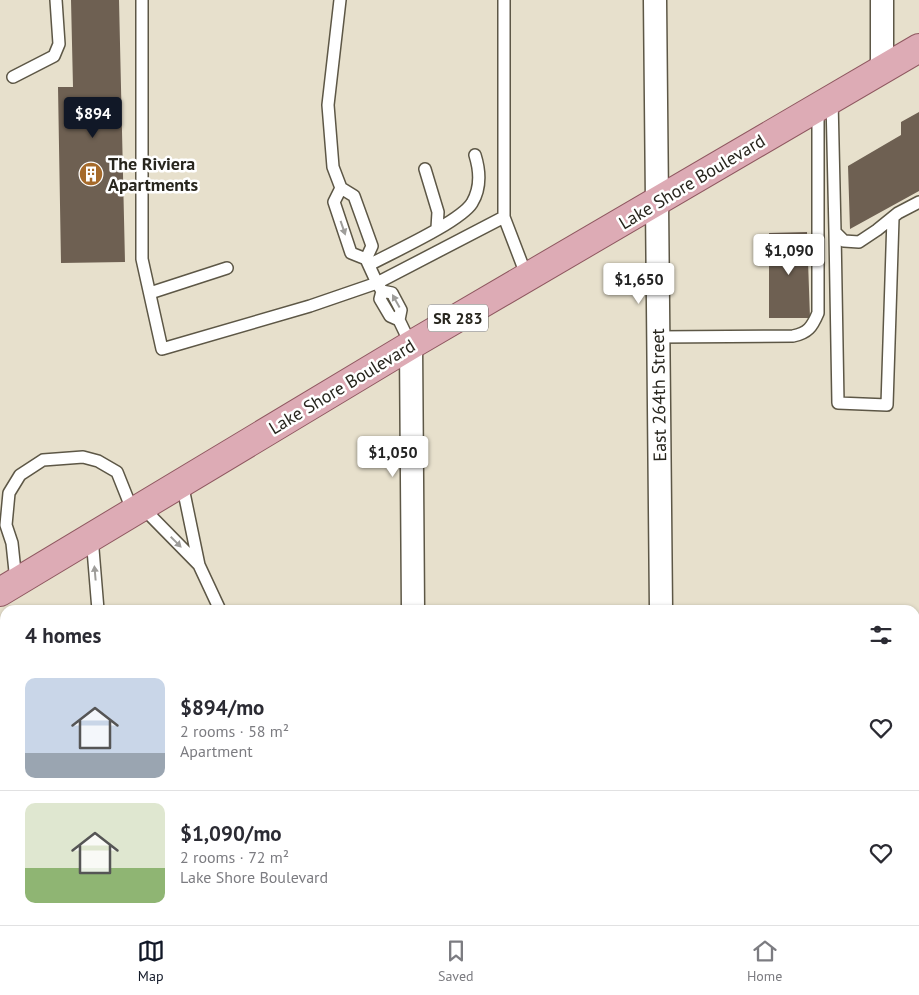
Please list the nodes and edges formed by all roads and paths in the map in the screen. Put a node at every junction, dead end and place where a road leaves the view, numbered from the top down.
1 (56, 0) edge
2 (142, 0) edge
3 (340, 0) edge
4 (504, 0) edge
5 (655, 0) edge
6 (882, 0) edge
7 (919, 48) edge
8 (882, 70) junction
9 (13, 77) dead end
10 (825, 103) junction
11 (475, 154) dead end
12 (424, 169) dead end
13 (341, 188) junction
14 (919, 202) edge
15 (657, 203) junction
16 (504, 216) junction
17 (893, 218) junction
18 (437, 228) junction
19 (835, 232) junction
20 (368, 262) junction
21 (227, 268) dead end
22 (528, 278) junction
23 (380, 287) junction
24 (150, 292) junction
25 (658, 337) junction
26 (411, 346) junction
27 (182, 483) junction
28 (137, 510) junction
29 (92, 537) junction
30 (199, 565) junction
31 (8, 587) edge
32 (98, 605) edge
33 (218, 605) edge
34 (413, 605) edge
35 (661, 605) edge

1 - 9 lane
2 - 24 lane
3 - 13 lane
4 - 16 lane
5 - 15 street, East 264th Street
6 - 8 street
7 - 8 main road, Lake Shore Boulevard / SR 283
8 - 10 main road, Lake Shore Boulevard / SR 283
10 - 15 main road, Lake Shore Boulevard / SR 283
10 - 19 lane
10 - 25 lane
11 - 18 lane
12 - 18 lane
13 - 20 lane
13 -> 20 lane
14 - 17 lane
15 - 22 main road, Lake Shore Boulevard / SR 283
15 - 25 street, East 264th Street
16 - 22 lane
16 - 23 lane
17 - 19 lane
17 - 19 lane
18 - 20 lane
20 - 23 lane
21 - 24 lane
22 - 26 main road, Lake Shore Boulevard / SR 283
23 - 24 lane
23 - 26 lane
25 - 35 street, East 264th Street
26 - 27 main road, Lake Shore Boulevard / SR 283
26 - 34 street
27 - 28 main road, Lake Shore Boulevard / SR 283
27 - 30 lane
28 - 29 main road, Lake Shore Boulevard / SR 283
28 -> 30 lane
28 - 31 lane
29 - 31 main road, Lake Shore Boulevard / SR 283
32 -> 29 lane
30 - 33 lane

